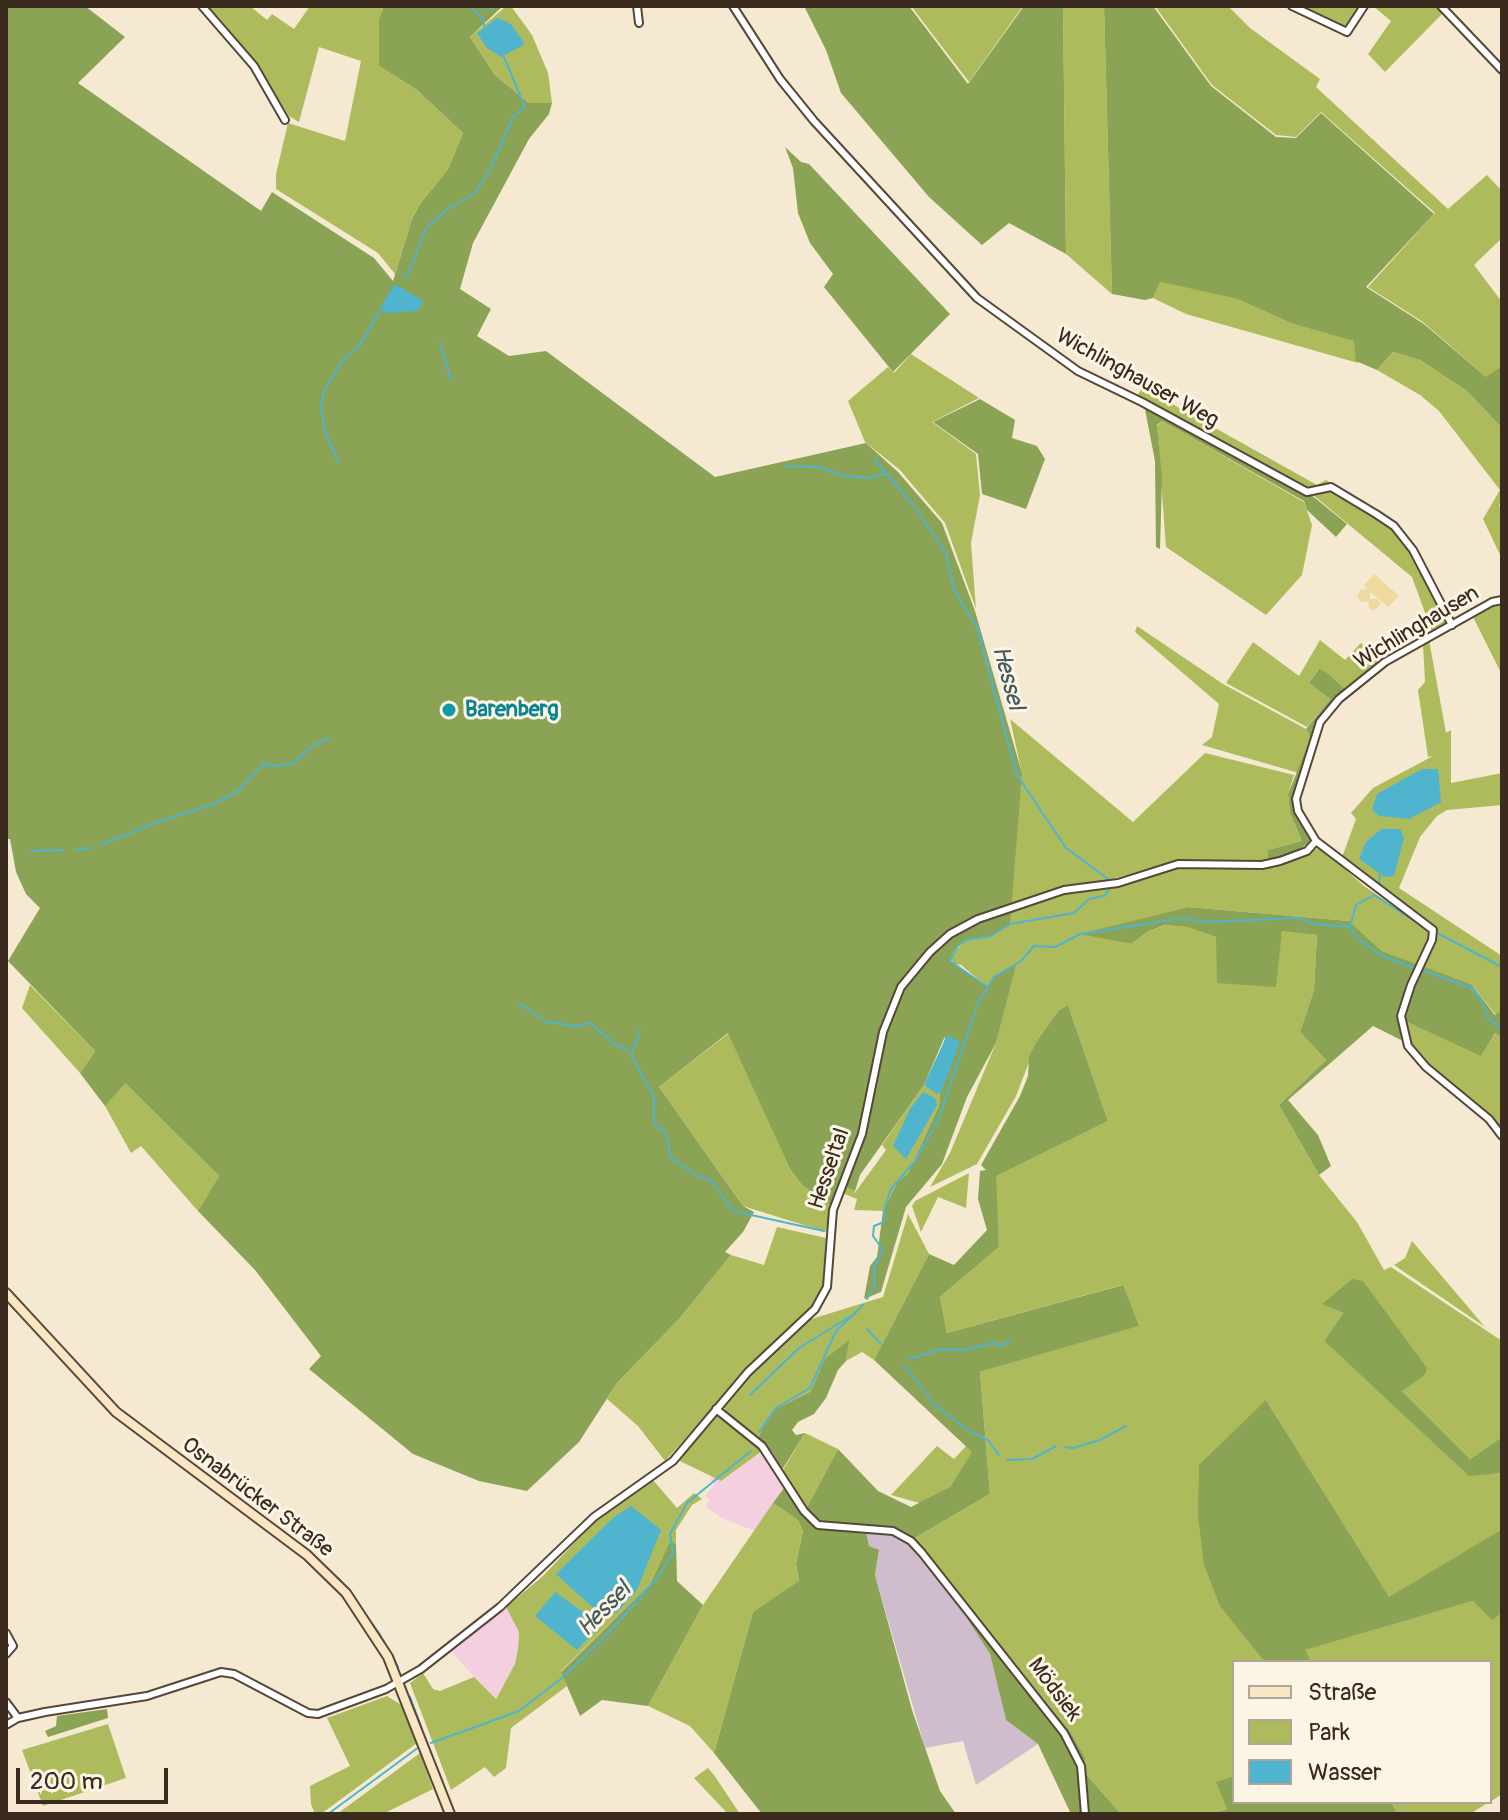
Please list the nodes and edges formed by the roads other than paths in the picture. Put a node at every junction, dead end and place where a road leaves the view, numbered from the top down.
1 (202, 6) edge
2 (637, 6) edge
3 (733, 6) edge
4 (1292, 6) edge
5 (1364, 6) edge
6 (1441, 6) edge
7 (639, 23) dead end
8 (1502, 70) edge
9 (285, 120) dead end
10 (1502, 600) edge
11 (1452, 625) junction
12 (1316, 841) junction
13 (1502, 1136) edge
14 (6, 1293) edge
15 (716, 1409) junction
16 (6, 1633) edge
17 (6, 1654) edge
18 (399, 1682) junction
19 (6, 1702) edge
20 (18, 1718) junction
21 (6, 1725) edge
22 (450, 1814) edge
23 (1085, 1814) edge

1 - 9 street
2 - 7 street
3 - 11 street, Wichlinghauser Weg
4 - 5 street
6 - 8 street
10 - 11 street, Wichlinghausen
11 - 12 street, Wichlinghausen
12 - 13 street, Wichlinghausen
12 - 15 street, Hesseltal
14 - 18 main road, Osnabrücker Straße
15 - 18 street, Hesseltal
15 - 23 street, Mödsiek
16 - 17 street
18 - 20 street, Hesseltal
18 - 22 main road, Osnabrücker Straße
19 - 20 street
20 - 21 street

